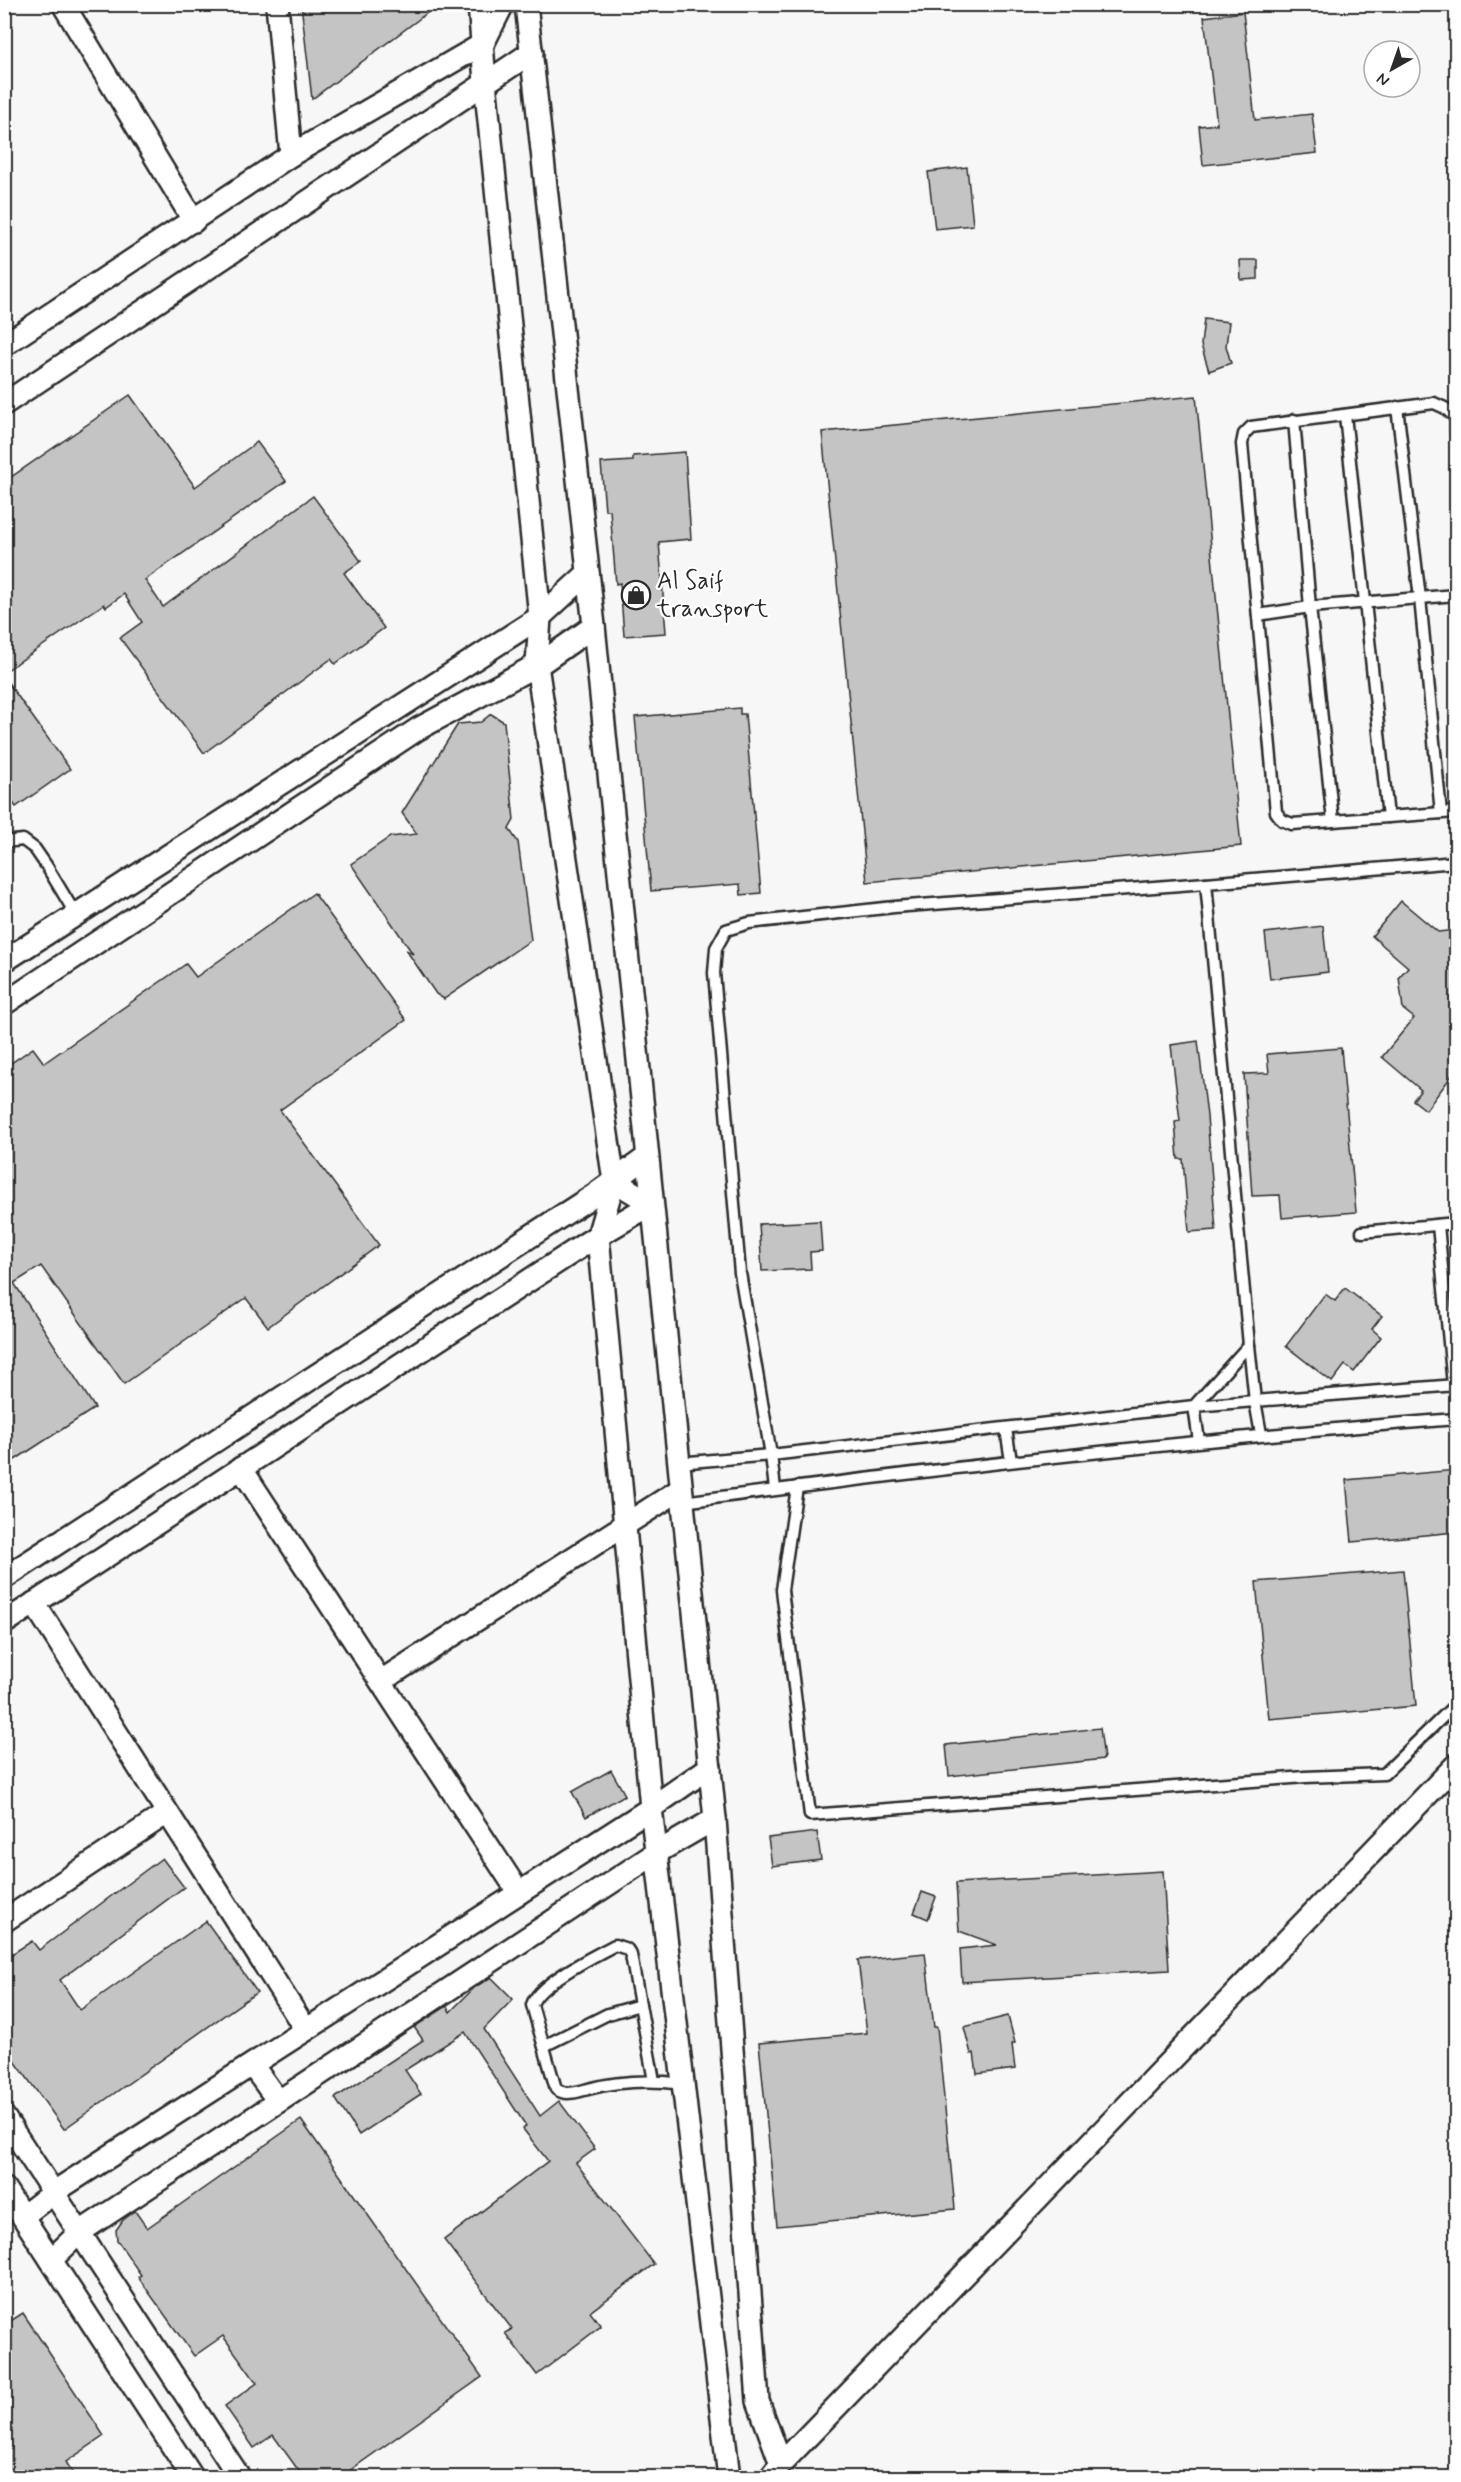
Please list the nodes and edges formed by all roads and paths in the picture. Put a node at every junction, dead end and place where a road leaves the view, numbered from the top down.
1 (63, 4) edge
2 (277, 4) edge
3 (479, 4) edge
4 (502, 4) edge
5 (526, 4) edge
6 (483, 44) junction
7 (532, 52) junction
8 (485, 82) junction
9 (291, 155) junction
10 (194, 221) junction
11 (4, 345) edge
12 (4, 404) edge
13 (1397, 407) junction
14 (1345, 415) junction
15 (1294, 420) junction
16 (1456, 432) edge
17 (588, 573) junction
18 (1456, 595) edge
19 (1420, 598) junction
20 (1366, 603) junction
21 (1310, 607) junction
22 (1258, 615) junction
23 (540, 617) junction
24 (594, 626) junction
25 (537, 665) junction
26 (1456, 812) edge
27 (1441, 813) junction
28 (1388, 817) junction
29 (1333, 822) junction
30 (4, 842) edge
31 (1456, 862) edge
32 (1206, 883) junction
33 (76, 915) junction
34 (4, 961) edge
35 (4, 1004) edge
36 (647, 1157) junction
37 (614, 1181) junction
38 (652, 1204) junction
39 (1456, 1223) edge
40 (1438, 1225) junction
41 (1362, 1232) dead end
42 (598, 1236) junction
43 (1249, 1346) junction
44 (1455, 1385) edge
45 (1255, 1401) junction
46 (1194, 1406) junction
47 (1456, 1419) edge
48 (1006, 1429) junction
49 (1261, 1434) junction
50 (1199, 1441) junction
51 (771, 1455) junction
52 (1011, 1461) junction
53 (678, 1463) junction
54 (241, 1468) junction
55 (797, 1487) junction
56 (775, 1490) junction
57 (682, 1495) junction
58 (625, 1525) junction
59 (4, 1578) edge
60 (34, 1603) junction
61 (4, 1623) edge
62 (381, 1681) junction
63 (1456, 1704) edge
64 (1456, 1765) edge
65 (710, 1767) junction
66 (651, 1808) junction
67 (167, 1813) junction
68 (715, 1819) junction
69 (656, 1853) junction
70 (519, 1893) junction
71 (4, 1921) edge
72 (640, 2005) junction
73 (306, 2030) junction
74 (544, 2046) junction
75 (252, 2065) junction
76 (654, 2081) junction
77 (683, 2084) junction
78 (278, 2101) junction
79 (4, 2117) edge
80 (4, 2188) edge
81 (54, 2192) junction
82 (23, 2216) junction
83 (80, 2232) junction
84 (51, 2260) junction
85 (776, 2471) edge
86 (193, 2478) edge
87 (240, 2478) edge
88 (729, 2478) edge

1 - 10 street
2 - 9 street
3 - 6 street
4 - 6 street
5 - 7 street
6 - 8 street
6 - 9 street
7 - 8 street
7 - 17 street
8 - 12 street
8 - 23 street
9 - 10 street
10 - 11 street
13 - 14 lane
13 - 16 lane
13 - 19 lane
14 - 15 lane
14 - 20 lane
15 - 21 lane
15 - 22 lane
17 - 23 street
17 - 24 street
18 - 19 lane
19 - 20 lane
19 - 27 lane
20 - 21 lane
20 - 28 lane
21 - 22 lane
21 - 29 lane
22 - 29 lane
23 - 25 street
23 - 33 street
24 - 25 street
24 - 36 street
25 - 35 street
25 - 37 street
26 - 27 lane
27 - 28 lane
28 - 29 lane
30 - 33 lane
31 - 32 lane
32 - 43 lane
32 - 51 lane
33 - 34 street
36 - 37 street
36 - 38 street
37 - 38 street
37 - 42 street
37 - 59 street
38 - 42 street
38 - 53 street
39 - 40 lane
40 - 41 lane
40 - 44 lane
42 - 54 street
42 - 58 street
43 - 45 lane
43 - 46 lane
44 - 45 lane
45 - 46 lane
45 - 49 lane
46 - 48 lane
46 - 50 lane
47 - 49 lane
48 - 51 lane
48 - 52 lane
49 - 50 lane
50 - 52 lane
51 - 53 lane
51 - 56 lane
52 - 55 lane
53 - 57 street
54 - 60 street
54 - 62 street
55 - 56 lane
55 - 63 lane
56 - 57 lane
57 - 58 street
57 - 65 street
58 - 62 street
58 - 66 street
60 - 61 street
60 - 67 street
62 - 70 street
64 - 85 street
65 - 66 street
65 - 68 street
66 - 69 street
66 - 70 street
67 - 71 street
67 - 73 street
68 - 69 street
68 - 85 street
69 - 77 street
69 - 78 street
70 - 73 street
72 - 74 lane
72 - 74 lane
72 - 76 lane
73 - 75 street
74 - 76 lane
75 - 78 street
75 - 81 street
76 - 77 lane
77 - 88 street
78 - 83 street
79 - 81 street
80 - 82 street
81 - 82 street
81 - 83 street
82 - 84 street
83 - 84 street
83 - 87 street
84 - 86 street

